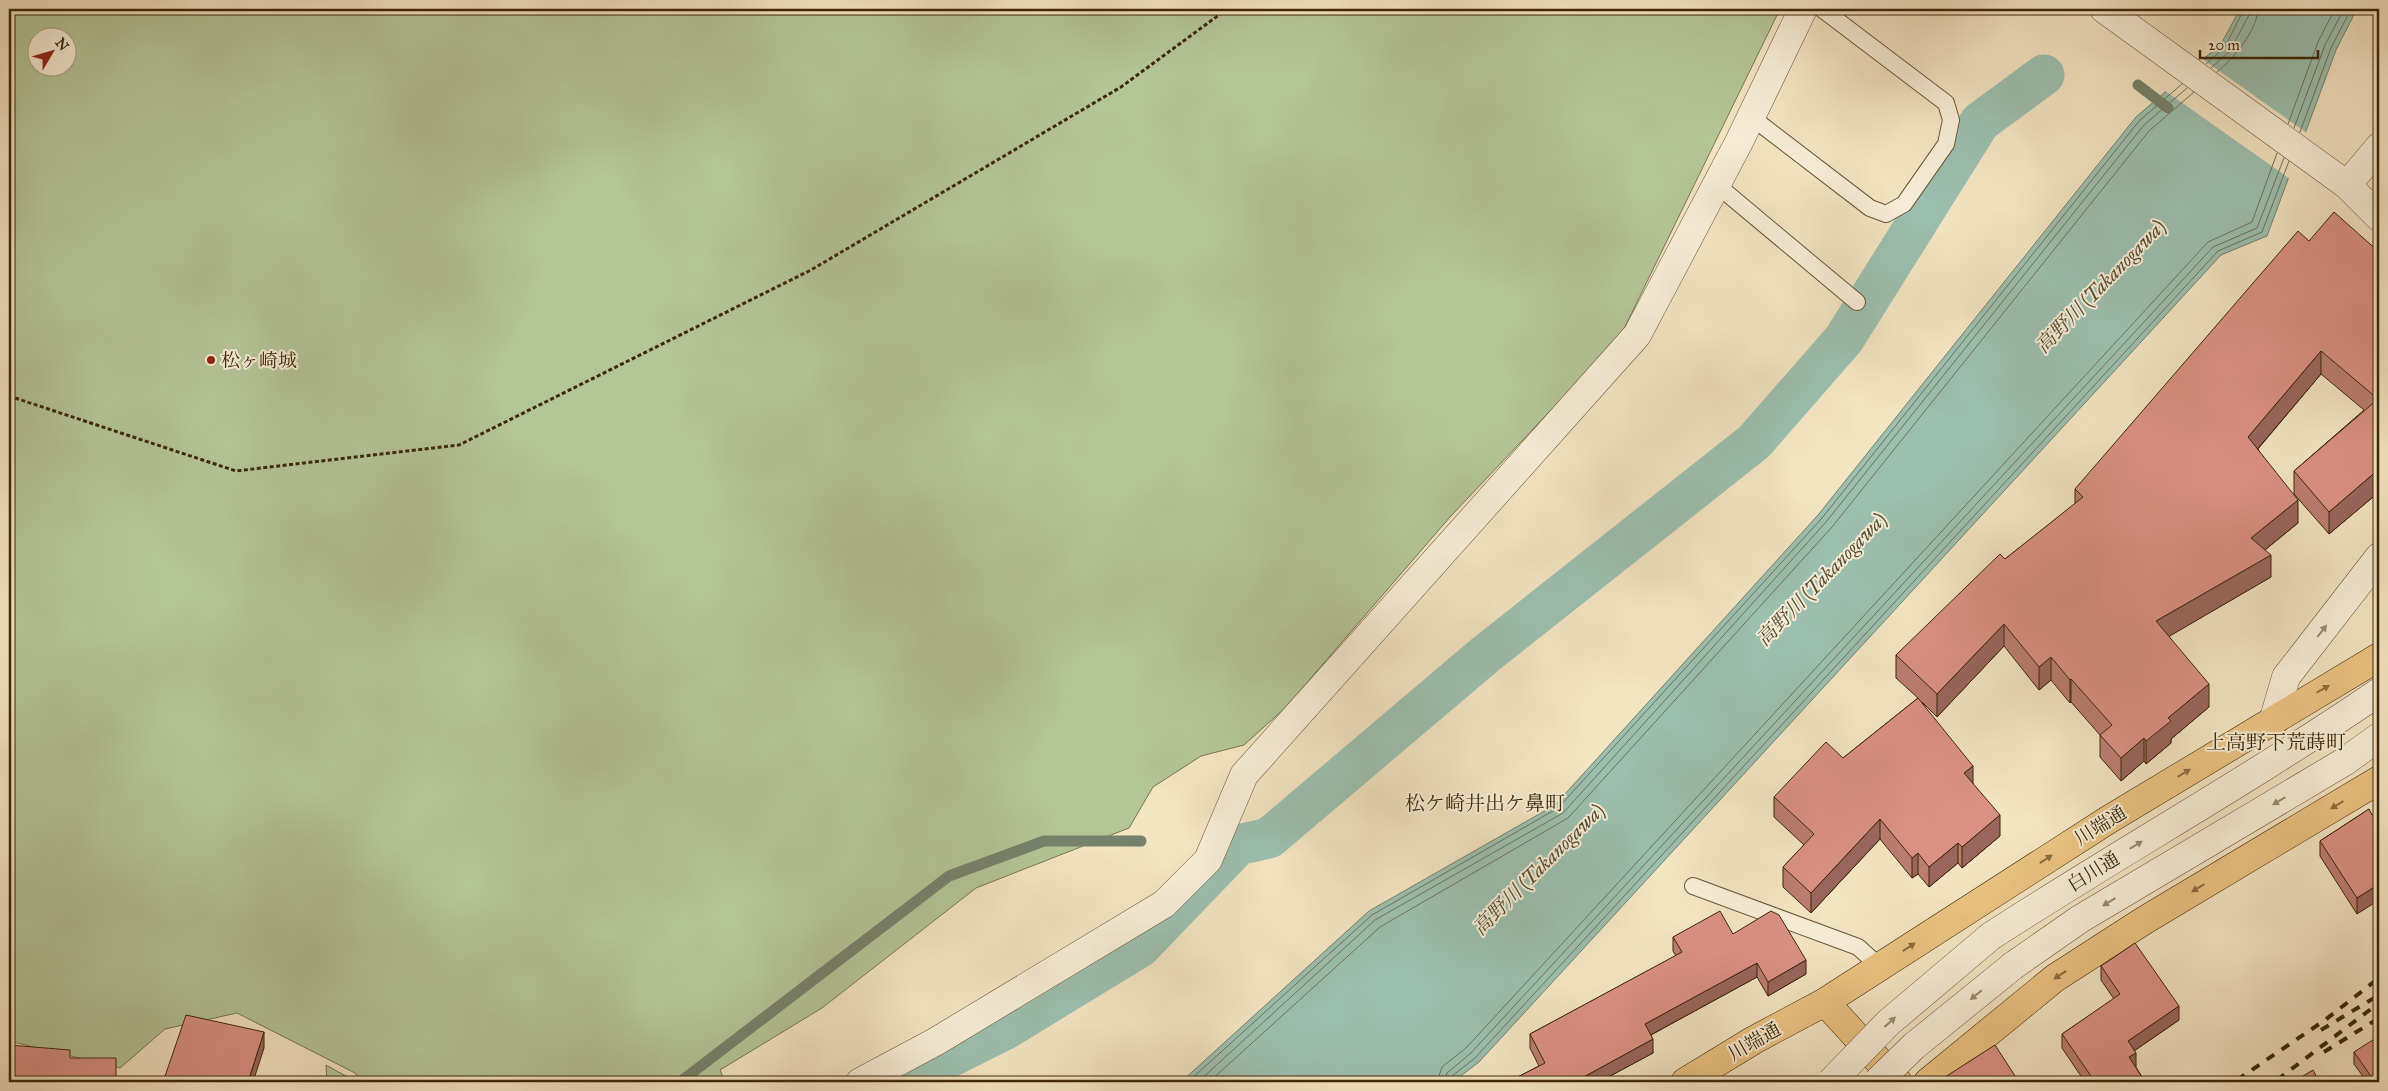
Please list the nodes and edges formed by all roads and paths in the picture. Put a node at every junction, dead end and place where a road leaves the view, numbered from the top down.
1 (1227, 9) edge
2 (1802, 9) edge
3 (1822, 9) edge
4 (2104, 9) edge
5 (1750, 116) junction
6 (2379, 147) edge
7 (2338, 179) junction
8 (1717, 186) junction
9 (2379, 217) edge
10 (1857, 302) dead end
11 (9, 396) edge
12 (2379, 557) edge
13 (2379, 656) edge
14 (2379, 692) edge
15 (2274, 718) junction
16 (2379, 737) edge
17 (2379, 780) edge
18 (1693, 886) dead end
19 (1879, 966) junction
20 (1824, 1002) junction
21 (860, 1082) edge
22 (1685, 1082) edge
23 (1831, 1082) edge
24 (1877, 1082) edge
25 (1898, 1082) edge
26 (1928, 1082) edge

1 - 11 path
2 - 5 street
3 - 5 lane
4 - 7 street
5 - 8 street
6 - 7 street
7 - 9 street
8 - 10 lane
8 - 21 street
15 -> 12 street
15 -> 13 highway, 川端通
23 -> 14 street, 白川通, bridge
19 -> 15 highway, 川端通
16 -> 24 street, 白川通, bridge
17 -> 26 highway
18 - 19 lane
19 - 20 highway, 川端通
20 - 22 highway, 川端通
20 - 25 highway

